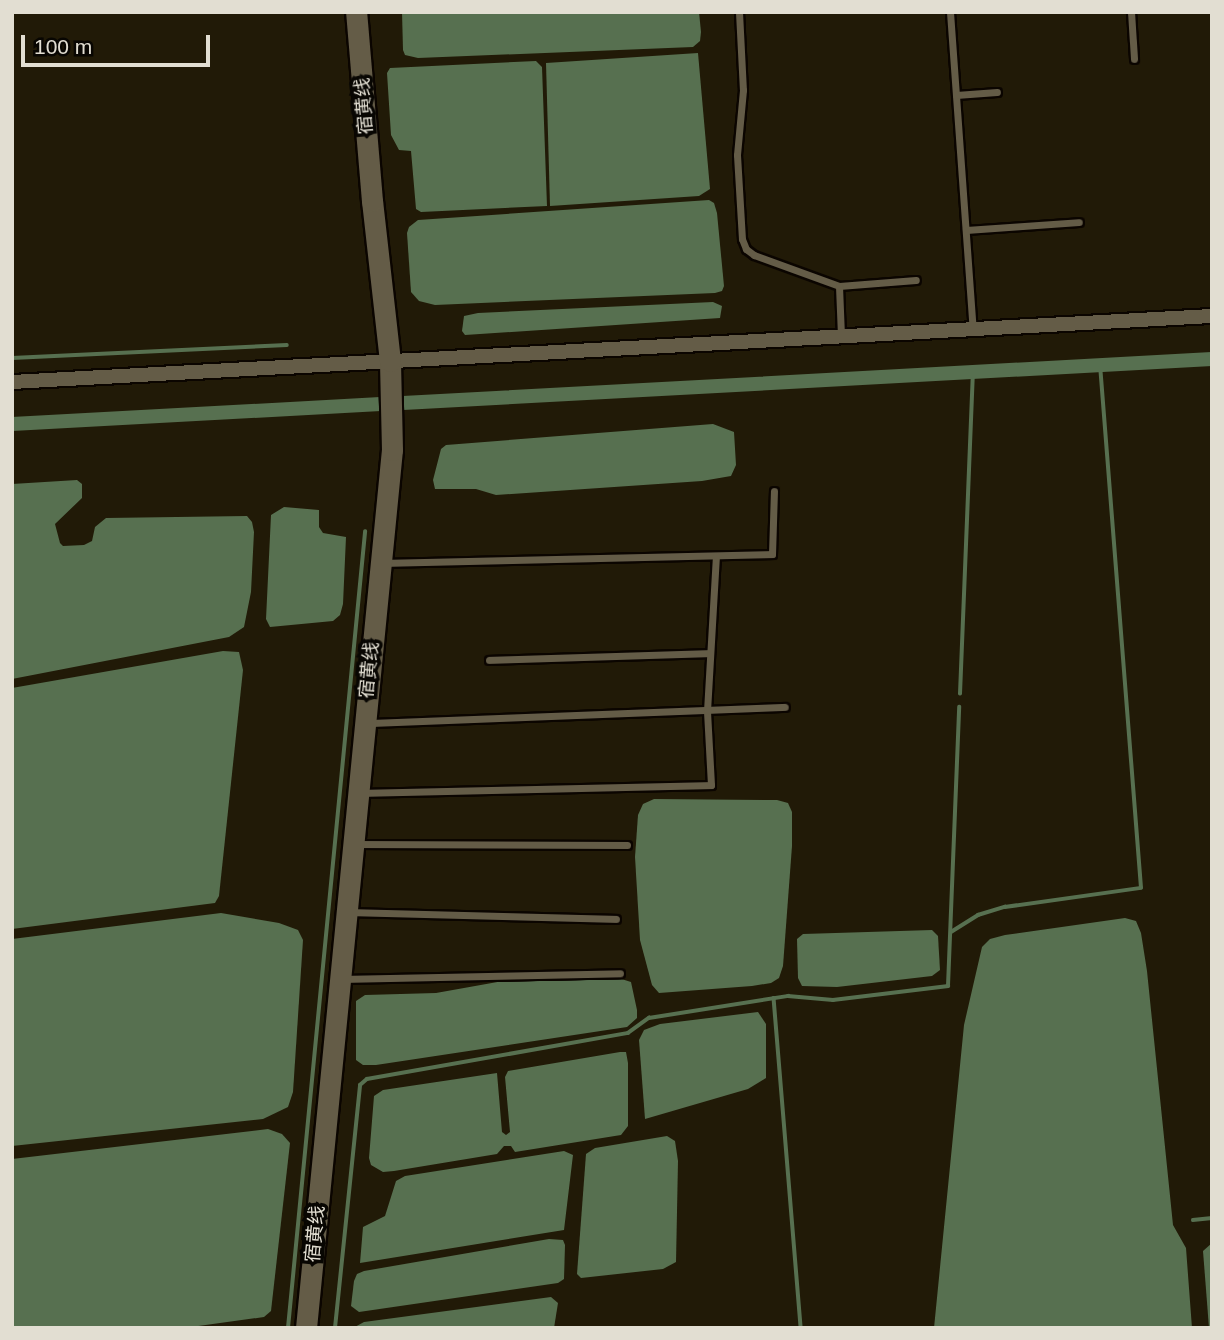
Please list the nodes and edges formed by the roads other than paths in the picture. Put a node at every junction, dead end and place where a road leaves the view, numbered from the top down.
1 (356, 12) edge
2 (739, 12) edge
3 (950, 12) edge
4 (1131, 12) edge
5 (1134, 59) dead end
6 (997, 92) dead end
7 (956, 95) junction
8 (1079, 222) dead end
9 (965, 229) junction
10 (916, 280) dead end
11 (839, 286) junction
12 (1212, 316) edge
13 (973, 329) junction
14 (841, 336) junction
15 (390, 361) junction
16 (12, 382) edge
17 (774, 491) dead end
18 (716, 556) junction
19 (380, 564) junction
20 (710, 653) junction
21 (489, 660) dead end
22 (785, 707) dead end
23 (707, 711) junction
24 (364, 723) junction
25 (357, 793) junction
26 (352, 844) junction
27 (627, 845) dead end
28 (346, 912) junction
29 (616, 919) dead end
30 (620, 973) dead end
31 (340, 979) junction
32 (306, 1328) edge

1 - 15 main road, 宿黄线
2 - 11 lane
3 - 7 lane
4 - 5 lane
6 - 7 lane
7 - 9 lane
8 - 9 lane
9 - 13 lane
10 - 11 lane
11 - 14 lane
12 - 13 street
13 - 14 street
14 - 15 street
15 - 16 street
15 - 19 main road, 宿黄线
17 - 18 lane
18 - 19 lane
18 - 20 lane
19 - 24 main road, 宿黄线
20 - 21 lane
20 - 23 lane
22 - 23 lane
23 - 24 lane
23 - 25 lane
24 - 25 main road, 宿黄线
25 - 26 main road, 宿黄线
26 - 27 lane
26 - 28 main road, 宿黄线
28 - 29 lane
28 - 31 main road, 宿黄线
30 - 31 lane
31 - 32 main road, 宿黄线

